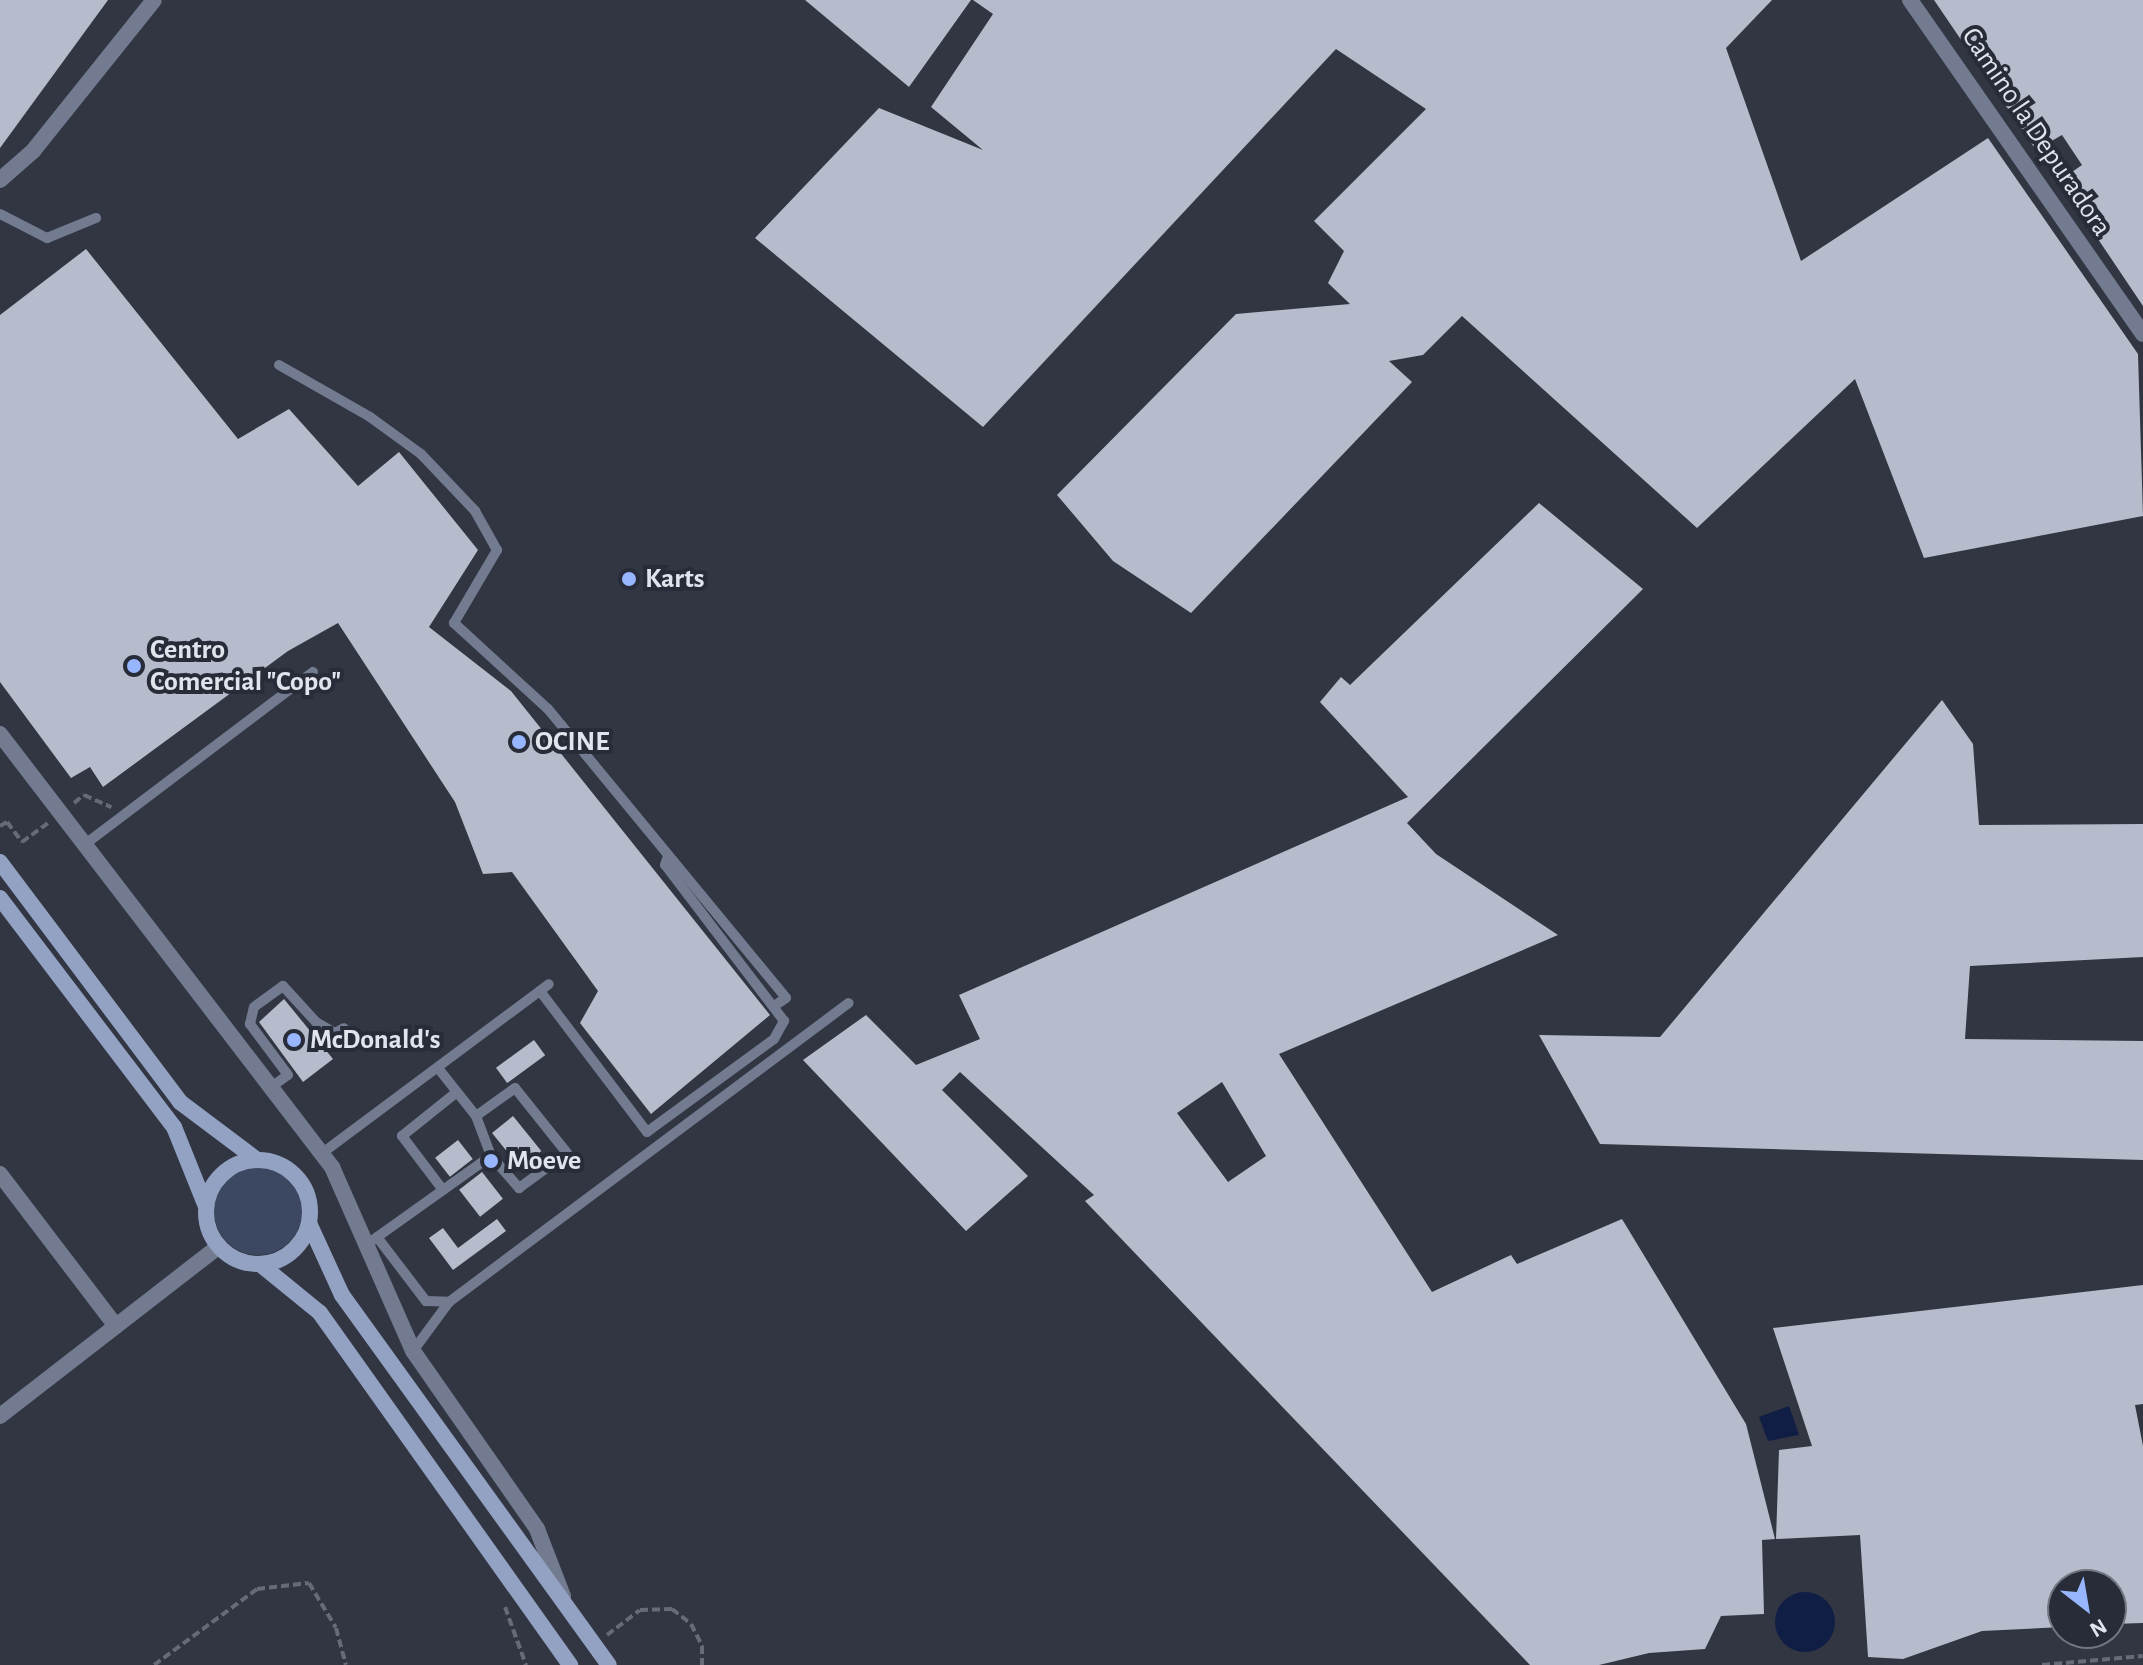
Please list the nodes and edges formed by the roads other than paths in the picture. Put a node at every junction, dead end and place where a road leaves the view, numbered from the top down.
1 (154, 0) edge
2 (1910, 0) edge
3 (0, 180) edge
4 (0, 214) edge
5 (96, 218) dead end
6 (2143, 334) edge
7 (279, 365) dead end
8 (313, 672) dead end
9 (0, 734) edge
10 (84, 845) junction
11 (668, 856) junction
12 (0, 862) edge
13 (0, 898) edge
14 (848, 1003) dead end
15 (777, 1004) dead end
16 (344, 1028) dead end
17 (438, 1068) junction
18 (270, 1088) junction
19 (457, 1092) junction
20 (476, 1116) junction
21 (321, 1154) junction
22 (491, 1156) junction
23 (256, 1159) junction
24 (0, 1174) edge
25 (443, 1190) junction
26 (205, 1204) junction
27 (309, 1223) junction
28 (372, 1241) junction
29 (218, 1247) junction
30 (260, 1264) junction
31 (449, 1302) junction
32 (116, 1326) junction
33 (413, 1351) junction
34 (0, 1416) edge
35 (570, 1612) junction
36 (570, 1665) edge
37 (609, 1665) edge

1 - 3 street
2 - 6 street, Camino la Depuradora
4 - 5 lane
7 - 11 lane
8 - 10 lane
9 - 10 street
10 - 18 street
11 - 15 lane
11 - 17 lane
12 - 23 main road
13 - 26 main road
14 - 31 lane
16 - 18 lane
17 - 19 lane
17 - 21 lane
18 - 21 street
19 - 20 lane
19 - 25 lane
20 - 22 lane
20 - 22 lane
21 - 28 street
22 - 25 lane
23 - 26 main road
23 - 27 main road
24 - 32 street
25 - 28 lane
26 - 29 main road
27 - 30 main road
27 - 35 main road
28 - 31 lane
28 - 33 street
29 - 30 main road
29 - 32 street
30 - 36 main road
31 - 33 lane
32 - 34 street
33 - 35 street
35 - 37 main road

